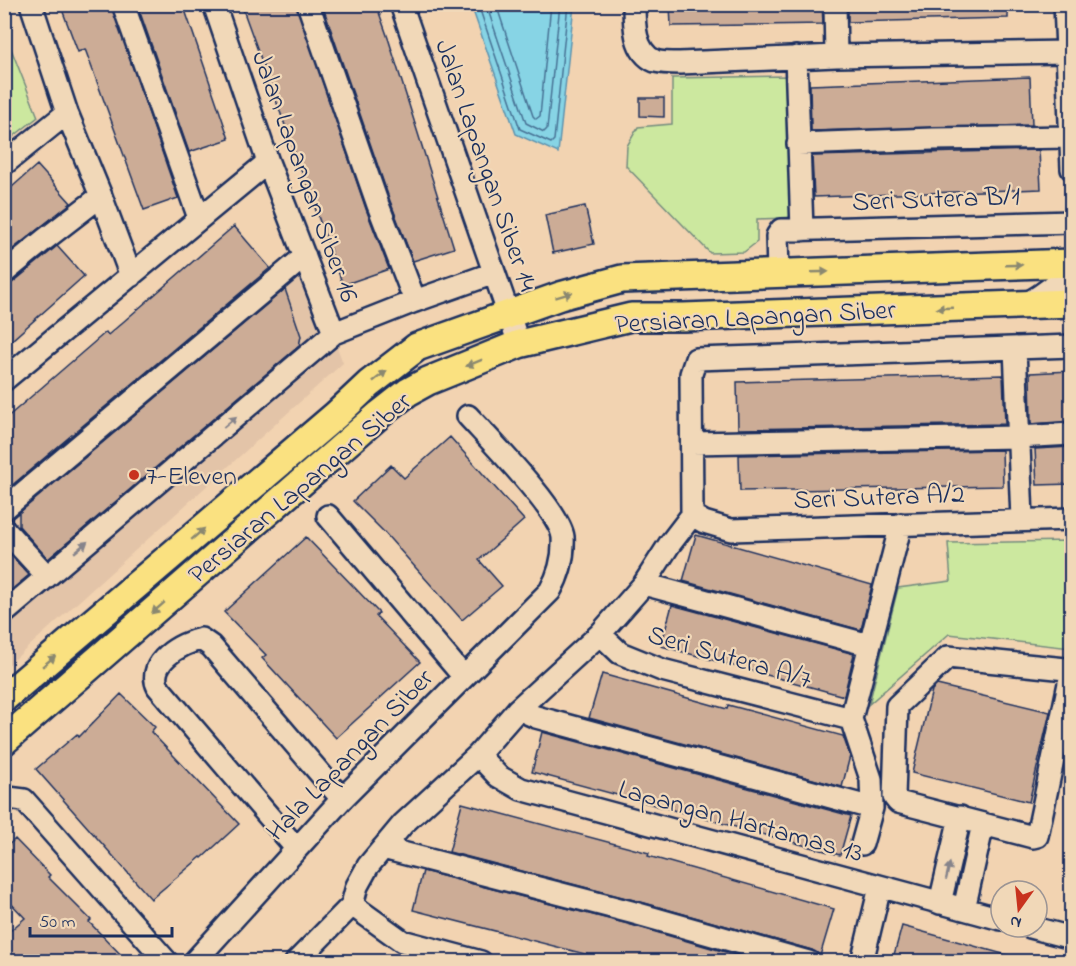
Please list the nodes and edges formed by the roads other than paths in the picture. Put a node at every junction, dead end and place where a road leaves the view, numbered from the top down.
1 (31, 4) edge
2 (123, 4) edge
3 (214, 4) edge
4 (308, 4) edge
5 (400, 4) edge
6 (634, 4) edge
7 (835, 4) edge
8 (1065, 4) edge
9 (1067, 52) junction
10 (836, 56) junction
11 (796, 57) junction
12 (67, 113) junction
13 (1070, 137) edge
14 (798, 144) junction
15 (268, 162) junction
16 (4, 164) edge
17 (1071, 170) edge
18 (101, 196) junction
19 (199, 218) junction
20 (1071, 222) edge
21 (802, 230) junction
22 (305, 256) junction
23 (1071, 265) edge
24 (4, 273) edge
25 (494, 273) junction
26 (778, 273) junction
27 (131, 276) junction
28 (415, 301) junction
29 (1071, 303) edge
30 (1024, 305) junction
31 (508, 314) junction
32 (334, 333) junction
33 (519, 344) junction
34 (1071, 346) edge
35 (1015, 348) junction
36 (4, 381) edge
37 (468, 416) dead end
38 (1071, 434) edge
39 (1018, 437) junction
40 (692, 443) junction
41 (4, 509) edge
42 (692, 515) junction
43 (328, 516) dead end
44 (1022, 519) junction
45 (1071, 519) edge
46 (901, 524) junction
47 (4, 529) edge
48 (47, 576) junction
49 (644, 585) junction
50 (4, 613) edge
51 (600, 634) junction
52 (869, 645) junction
53 (464, 677) junction
54 (4, 698) edge
55 (518, 709) junction
56 (851, 719) junction
57 (4, 741) edge
58 (477, 755) junction
59 (342, 799) junction
60 (4, 800) edge
61 (872, 808) junction
62 (960, 818) junction
63 (983, 824) junction
64 (862, 844) dead end
65 (296, 848) junction
66 (383, 848) junction
67 (880, 887) junction
68 (940, 903) junction
69 (352, 904) junction
70 (964, 909) junction
71 (989, 916) edge
72 (1049, 932) edge
73 (1071, 938) edge
74 (167, 962) edge
75 (194, 962) edge
76 (296, 962) edge
77 (481, 962) edge
78 (809, 962) edge
79 (862, 962) edge

1 - 12 street
2 - 19 street
3 - 15 street, Jalan Lapangan Siber 16
4 - 28 street
5 - 25 street, Jalan Lapangan Siber 14
6 - 11 street
7 - 10 street
8 - 9 street
9 - 10 street
9 - 13 street
10 - 11 street
11 - 14 street
12 - 16 street
12 - 18 street
13 - 14 street
13 - 17 street
14 - 21 street
15 - 19 street
15 - 22 street, Jalan Lapangan Siber 16
18 - 24 street
18 - 27 street
19 - 27 street
20 - 21 street, Seri Sutera B/1
21 - 26 street, Seri Sutera B/1
22 - 32 street, Jalan Lapangan Siber 16
22 - 41 street
26 -> 23 main road, Persiaran Lapangan Siber
23 - 30 street
25 - 28 street
25 - 31 street, Jalan Lapangan Siber 14
31 -> 26 main road, Persiaran Lapangan Siber
27 - 36 street
28 - 32 street
29 - 30 main road, Persiaran Lapangan Siber
30 -> 33 main road, Persiaran Lapangan Siber
31 - 33 street, Jalan Lapangan Siber 14
54 -> 31 main road, Persiaran Lapangan Siber
48 -> 32 street
33 -> 57 main road, Persiaran Lapangan Siber
34 - 35 street
35 - 39 street
35 - 40 street
37 - 53 street, Hala Lapangan Siber
38 - 39 street
39 - 40 street
39 - 44 street
40 - 42 street
42 - 46 street, Seri Sutera A/2
42 - 49 street
43 - 53 street
44 - 45 street, Seri Sutera A/2
44 - 46 street, Seri Sutera A/2
46 - 52 street
47 - 48 street
48 - 50 street
49 - 51 street
49 - 52 street
51 - 55 street
51 - 56 street, Seri Sutera A/7
52 - 56 street
53 - 59 street, Hala Lapangan Siber
55 - 58 street
55 - 61 street
56 - 61 street
58 - 66 street
58 - 67 street, Lapangan Hartamas 13
59 - 65 street, Hala Lapangan Siber
59 - 65 street
60 - 74 street
61 - 64 street
62 - 63 street
62 - 63 street
68 -> 62 street
63 - 70 street
65 - 75 street, Hala Lapangan Siber
66 - 69 street
66 - 78 street
67 - 68 street, Lapangan Hartamas 13
67 - 79 street
68 - 70 street, Lapangan Hartamas 13
69 - 76 street
69 - 77 street
70 - 71 street, Lapangan Hartamas 13
72 - 73 street

